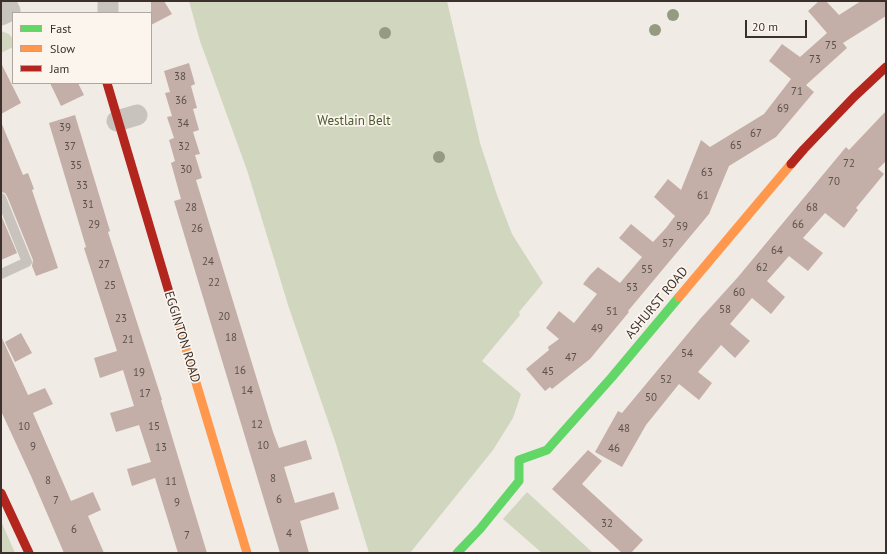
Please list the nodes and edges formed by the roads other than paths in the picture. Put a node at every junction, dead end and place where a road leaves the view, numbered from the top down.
1 (108, 1) edge
2 (108, 12) edge
3 (886, 67) edge
4 (107, 84) edge
5 (137, 115) dead end
6 (117, 122) junction
7 (1, 198) edge
8 (1, 274) edge
9 (1, 493) edge
10 (29, 553) edge
11 (247, 553) edge
12 (457, 553) edge

1 - 2 street
3 - 12 street, ASHURST ROAD
4 - 6 street, EGGINTON ROAD
5 - 6 street
6 - 11 street, EGGINTON ROAD
7 - 8 lane
9 - 10 street

